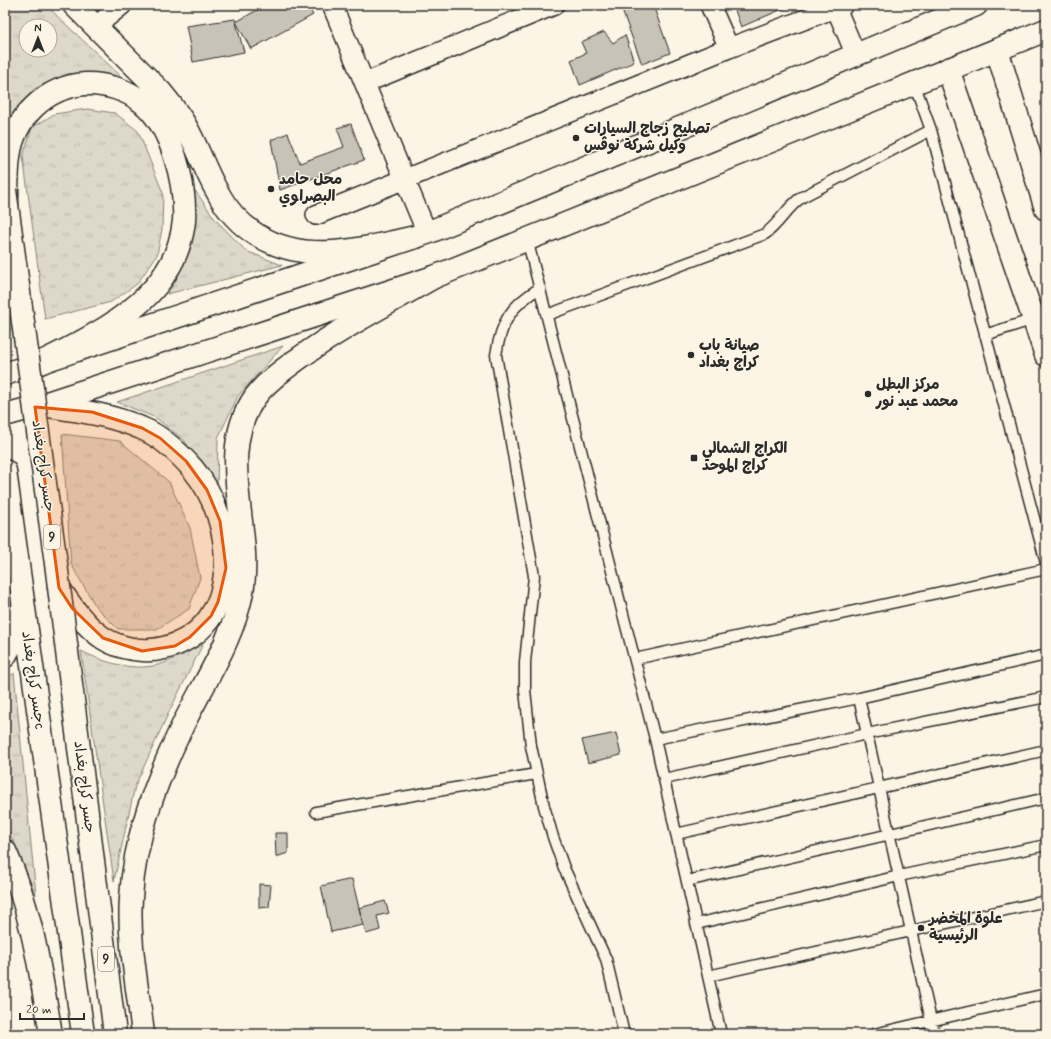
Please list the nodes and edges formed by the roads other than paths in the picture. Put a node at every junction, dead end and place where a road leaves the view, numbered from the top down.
1 (74, 5) edge
2 (122, 5) edge
3 (332, 5) edge
4 (554, 5) edge
5 (710, 5) edge
6 (976, 5) edge
7 (839, 6) edge
8 (95, 27) junction
9 (1046, 30) edge
10 (729, 48) junction
11 (997, 50) junction
12 (856, 55) junction
13 (948, 69) junction
14 (365, 83) junction
15 (914, 83) junction
16 (931, 130) junction
17 (405, 180) junction
18 (6, 198) edge
19 (1046, 209) edge
20 (316, 215) dead end
21 (422, 235) junction
22 (527, 239) junction
23 (434, 277) junction
24 (540, 288) junction
25 (547, 315) junction
26 (1034, 319) junction
27 (985, 335) junction
28 (1046, 355) edge
29 (40, 363) junction
30 (5, 374) edge
31 (41, 405) junction
32 (5, 415) edge
33 (5, 471) edge
34 (1046, 563) edge
35 (1046, 570) edge
36 (59, 588) junction
37 (21, 594) junction
38 (1046, 655) edge
39 (5, 656) edge
40 (635, 659) junction
41 (1046, 697) edge
42 (859, 698) junction
43 (867, 734) junction
44 (655, 739) junction
45 (1046, 750) edge
46 (536, 774) junction
47 (664, 779) junction
48 (879, 787) junction
49 (1046, 798) edge
50 (316, 812) dead end
51 (889, 833) junction
52 (676, 834) junction
53 (1046, 845) edge
54 (5, 852) edge
55 (899, 876) junction
56 (687, 881) junction
57 (1046, 901) edge
58 (696, 924) junction
59 (911, 930) junction
60 (708, 976) junction
61 (1046, 994) edge
62 (931, 1020) junction
63 (51, 1034) edge
64 (83, 1034) edge
65 (115, 1034) edge
66 (143, 1034) edge
67 (624, 1034) edge
68 (721, 1034) edge
69 (874, 1034) edge
70 (934, 1034) edge

1 - 8 main road
2 - 8 street
3 - 14 street
4 - 14 street
5 - 10 street
6 - 12 main road
7 - 10 street
7 - 12 street
8 - 21 main road
9 - 11 main road
10 - 17 street
11 - 13 main road
11 - 19 main road
12 - 21 main road
13 - 15 main road
13 - 26 main road
14 - 17 street
15 - 16 lane
15 - 22 main road
16 - 25 lane
16 - 27 lane
17 - 20 street
17 - 21 street
18 - 29 main road, جسر كراج بغداد, bridge
18 - 36 main road, جسر كراج بغداد / 9, bridge
21 - 29 main road
22 - 23 main road
22 - 24 lane
23 - 31 main road
23 - 66 main road
24 - 25 lane
24 - 46 lane
25 - 40 lane
26 - 27 lane
26 - 28 main road
27 - 34 lane
29 - 30 main road
31 - 32 main road
31 - 36 main road
33 - 37 main road, جسر كراج بغدادc
35 - 40 lane
36 - 65 main road, جسر كراج بغداد / 9, bridge
37 - 39 main road
37 - 64 main road, جسر كراج بغدادc
38 - 42 lane
40 - 44 lane
41 - 43 lane
42 - 43 lane
42 - 44 lane
43 - 47 lane
43 - 48 lane
44 - 47 lane
45 - 48 lane
46 - 50 lane
46 - 67 lane
47 - 52 lane
48 - 51 lane
48 - 52 lane
49 - 51 lane
51 - 55 lane
51 - 56 lane
52 - 56 lane
53 - 55 lane
54 - 63 main road
55 - 58 lane
55 - 59 lane
56 - 58 lane
57 - 59 lane
58 - 60 lane
59 - 60 lane
59 - 62 lane
60 - 68 lane
61 - 62 lane
62 - 69 lane
62 - 70 lane

